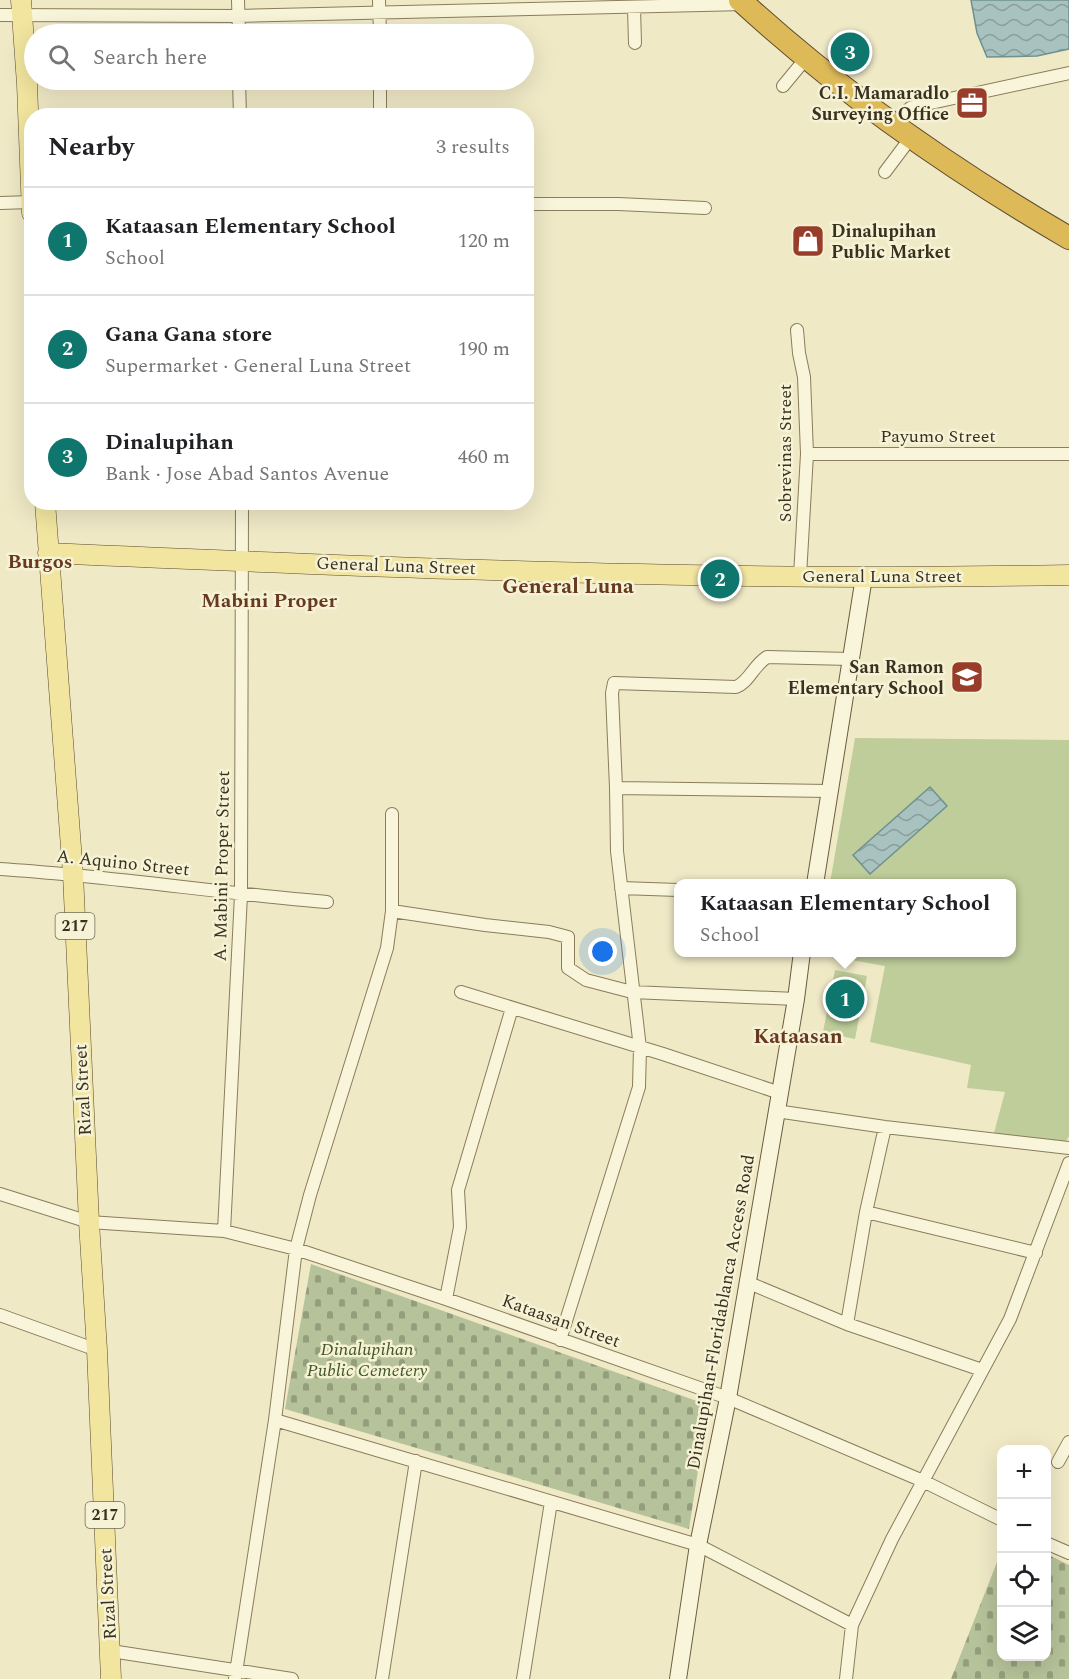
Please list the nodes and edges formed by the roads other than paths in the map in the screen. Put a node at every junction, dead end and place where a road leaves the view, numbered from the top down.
1 (238, 0) edge
2 (379, 0) edge
3 (742, 2) edge
4 (21, 8) edge
5 (634, 8) junction
6 (380, 13) junction
7 (0, 15) edge
8 (238, 16) junction
9 (238, 24) edge
10 (380, 24) edge
11 (635, 43) dead end
12 (24, 46) edge
13 (807, 57) junction
14 (1069, 73) edge
15 (783, 87) dead end
16 (27, 90) edge
17 (239, 90) edge
18 (380, 90) edge
19 (28, 108) edge
20 (240, 108) edge
21 (380, 108) edge
22 (904, 130) junction
23 (885, 172) dead end
24 (24, 202) edge
25 (0, 203) edge
26 (534, 204) edge
27 (705, 208) dead end
28 (1069, 238) edge
29 (797, 330) dead end
30 (807, 454) junction
31 (1069, 454) edge
32 (45, 510) edge
33 (242, 510) edge
34 (48, 553) junction
35 (243, 562) junction
36 (1069, 575) edge
37 (800, 576) junction
38 (864, 577) junction
39 (850, 659) junction
40 (616, 788) junction
41 (829, 791) junction
42 (392, 814) dead end
43 (0, 869) edge
44 (73, 874) junction
45 (816, 879) edge
46 (621, 888) junction
47 (674, 890) edge
48 (241, 895) junction
49 (327, 902) dead end
50 (392, 911) junction
51 (801, 957) edge
52 (461, 992) dead end
53 (632, 992) junction
54 (796, 999) junction
55 (512, 1008) junction
56 (640, 1048) junction
57 (780, 1093) junction
58 (776, 1111) junction
59 (885, 1127) junction
60 (1069, 1148) edge
61 (1069, 1163) edge
62 (0, 1194) edge
63 (866, 1212) junction
64 (89, 1222) junction
65 (224, 1231) junction
66 (296, 1249) junction
67 (1036, 1253) junction
68 (748, 1284) junction
69 (446, 1299) junction
70 (0, 1315) edge
71 (847, 1324) junction
72 (560, 1340) junction
73 (97, 1350) junction
74 (982, 1370) junction
75 (728, 1398) junction
76 (275, 1420) junction
77 (1069, 1442) edge
78 (416, 1461) junction
79 (1058, 1462) dead end
80 (923, 1480) junction
81 (551, 1502) junction
82 (997, 1517) edge
83 (698, 1545) junction
84 (1051, 1545) edge
85 (1069, 1553) edge
86 (852, 1625) junction
87 (111, 1651) junction
88 (236, 1675) edge
89 (111, 1679) edge
90 (292, 1679) edge
91 (381, 1679) edge
92 (523, 1679) edge
93 (678, 1679) edge
94 (846, 1679) edge

1 - 8 street
2 - 6 street
3 - 5 street
3 - 13 highway
4 - 7 street
4 - 8 street
4 - 12 main road
5 - 6 street
5 - 11 street
6 - 8 street
6 - 10 street
8 - 9 street
13 - 15 street
13 - 22 highway
14 - 22 street
16 - 19 main road
17 - 20 street
18 - 21 street
22 - 23 street
22 - 28 highway
24 - 25 street
26 - 27 street
29 - 30 street, Sobrevinas Street
30 - 31 street, Payumo Street
30 - 37 street, Sobrevinas Street
32 - 34 main road, Rizal Street / 217
33 - 35 street, A. Mabini Proper Street
34 - 35 main road, General Luna Street
34 - 44 main road, Rizal Street / 217
35 - 37 main road, General Luna Street
35 - 48 street, A. Mabini Proper Street
36 - 38 main road, General Luna Street
37 - 38 main road, General Luna Street
38 - 39 main road
39 - 40 street
39 - 41 main road
40 - 41 street
40 - 46 street
41 - 45 main road
42 - 50 street
43 - 44 street, A. Aquino Street
44 - 48 street, A. Aquino Street
44 - 64 main road, Rizal Street / 217
46 - 47 street
46 - 53 street
48 - 49 street, A. Aquino Street
48 - 65 street, A. Mabini Proper Street
50 - 53 street
50 - 66 street
51 - 54 main road, Dinalupihan-Floridablanca Access Road
52 - 55 street
53 - 54 street
53 - 56 street
54 - 57 main road, Dinalupihan-Floridablanca Access Road
55 - 56 street
55 - 69 street
56 - 57 street
56 - 72 street
57 - 58 main road, Dinalupihan-Floridablanca Access Road
58 - 59 street
58 - 68 main road, Dinalupihan-Floridablanca Access Road
59 - 60 street
59 - 63 street
61 - 67 street
62 - 64 street, Kataasan Street
63 - 67 street
63 - 71 street
64 - 65 street, Kataasan Street
64 - 73 main road, Rizal Street / 217
65 - 66 street, Kataasan Street
66 - 69 street, Kataasan Street
66 - 76 street
67 - 74 street
68 - 71 street
68 - 75 main road, Dinalupihan-Floridablanca Access Road
69 - 72 street, Kataasan Street
70 - 73 street
71 - 74 street
72 - 75 street, Kataasan Street
73 - 87 main road, Rizal Street / 217
74 - 80 street
75 - 80 street, Kataasan Street
75 - 83 main road, Dinalupihan-Floridablanca Access Road
76 - 78 street
76 - 88 street
77 - 79 street
78 - 81 street
78 - 91 street
80 - 82 street, Kataasan Street
80 - 86 street
81 - 83 street
81 - 92 street
83 - 86 street
83 - 93 main road, Dinalupihan-Floridablanca Access Road
84 - 85 street
86 - 94 street
87 - 88 street
87 - 89 main road, Rizal Street / 217
88 - 90 street

